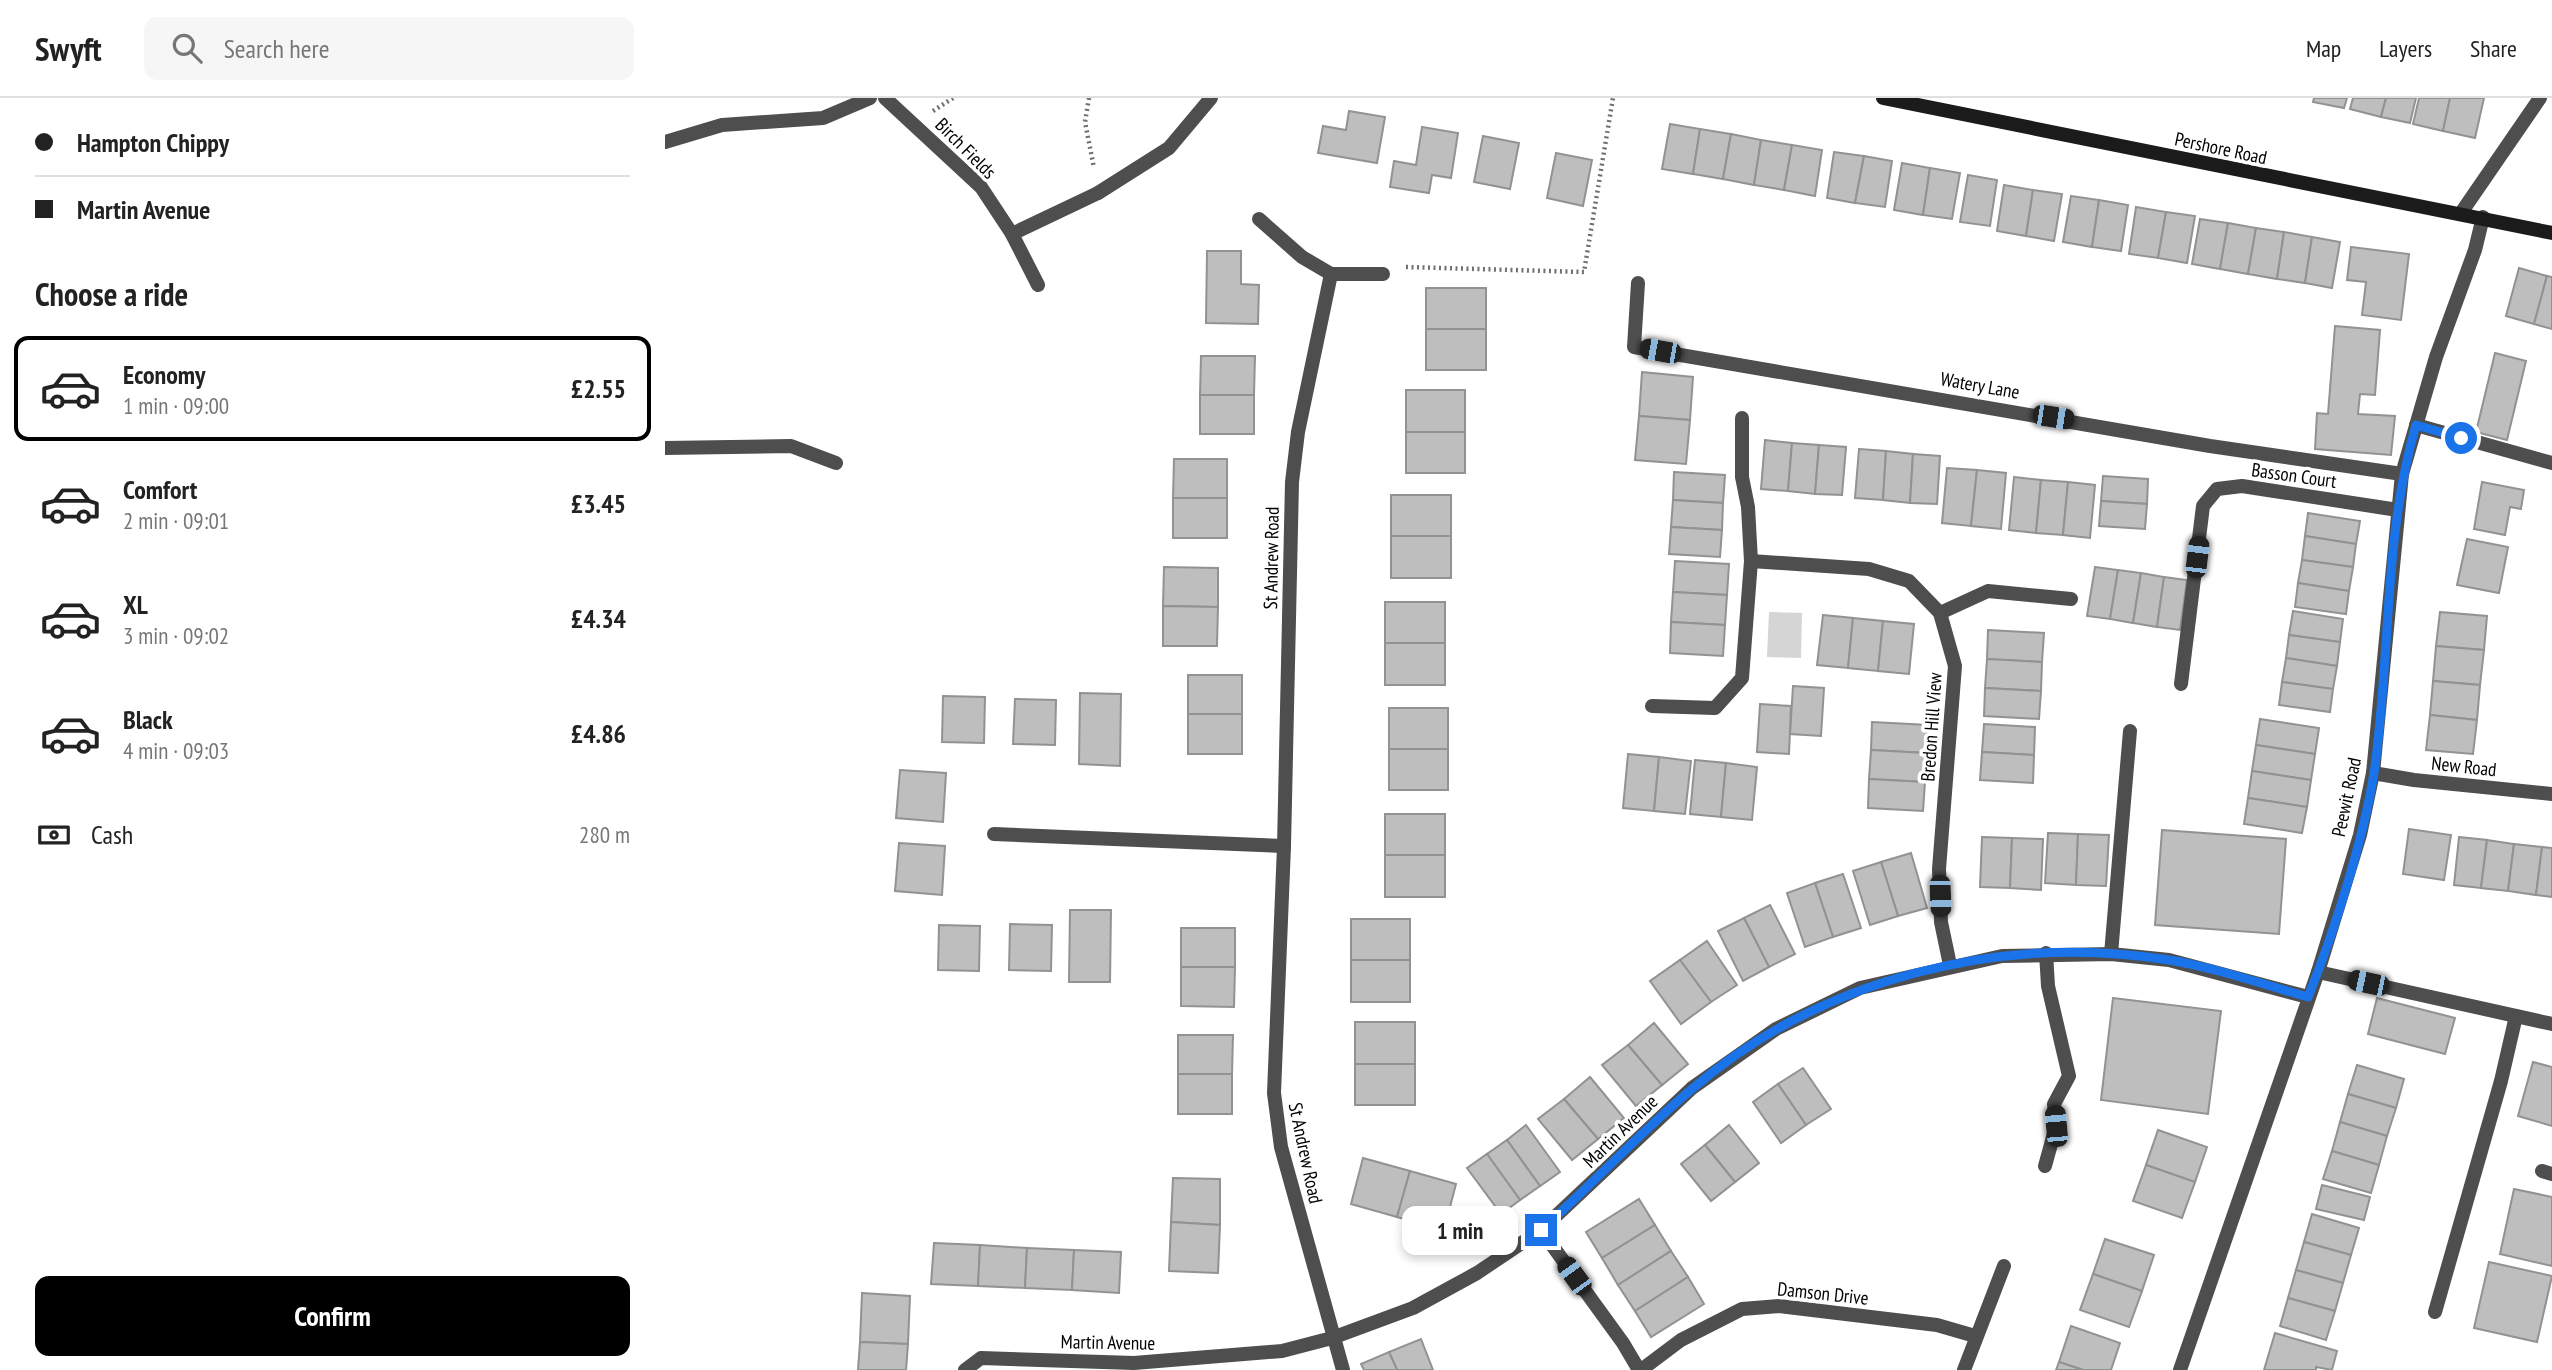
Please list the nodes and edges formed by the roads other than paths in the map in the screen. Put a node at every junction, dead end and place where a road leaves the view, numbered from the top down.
1 (870, 98) edge
2 (884, 98) edge
3 (1211, 98) edge
4 (1883, 98) edge
5 (2540, 98) edge
6 (665, 142) edge
7 (2461, 213) junction
8 (2483, 218) junction
9 (1259, 219) dead end
10 (1012, 233) junction
11 (2552, 233) edge
12 (1331, 275) junction
13 (1383, 275) road end
14 (1638, 283) dead end
15 (1038, 285) dead end
16 (1742, 418) dead end
17 (2416, 425) junction
18 (665, 448) edge
19 (836, 463) dead end
20 (2552, 463) edge
21 (2402, 474) junction
22 (2398, 510) junction
23 (1751, 561) junction
24 (2071, 599) dead end
25 (1940, 613) junction
26 (2181, 684) dead end
27 (1652, 706) dead end
28 (2130, 731) dead end
29 (2374, 773) junction
30 (2552, 794) edge
31 (994, 834) dead end
32 (1285, 846) junction
33 (2046, 953) junction
34 (2111, 954) junction
35 (1950, 965) junction
36 (2318, 972) junction
37 (2308, 997) junction
38 (2517, 1016) junction
39 (2552, 1024) edge
40 (2045, 1166) dead end
41 (1541, 1230) junction
42 (2004, 1266) dead end
43 (2435, 1312) dead end
44 (1975, 1336) junction
45 (1332, 1338) junction
46 (1134, 1366) edge
47 (965, 1370) edge
48 (1343, 1370) edge
49 (1640, 1370) edge
50 (1963, 1370) edge
51 (2180, 1370) edge

1 - 6 street
2 - 10 street, Birch Fields
3 - 10 street
4 - 7 main road, Pershore Road
5 - 7 street
7 - 8 main road, Pershore Road
8 - 11 main road, Pershore Road
8 - 17 street, Peewit Road
9 - 12 street
10 - 15 street, Birch Fields
12 - 13 street
12 - 32 street, St Andrew Road
14 - 21 street, Watery Lane
16 - 23 street
17 - 20 street
17 - 21 street, Peewit Road
18 - 19 street
21 - 22 street, Peewit Road
22 - 26 street, Basson Court
22 - 29 street, Peewit Road
23 - 25 street, Bredon Hill View
23 - 27 street
24 - 25 street
25 - 35 street, Bredon Hill View
28 - 34 street
29 - 30 street, New Road
29 - 36 street, Peewit Road
31 - 32 street
32 - 45 street, St Andrew Road
33 - 34 street, Martin Avenue
33 - 35 street, Martin Avenue
33 - 40 street
34 - 37 street, Martin Avenue
35 - 41 street, Martin Avenue
36 - 37 street, Peewit Road
36 - 38 street
37 - 51 street, Peewit Road
38 - 39 street
38 - 43 street
41 - 45 street, Martin Avenue
41 - 49 street
42 - 44 street
44 - 49 street, Damson Drive
44 - 50 street
45 - 46 street, Martin Avenue
45 - 48 street, St Andrew Road
46 - 47 street, Martin Avenue

